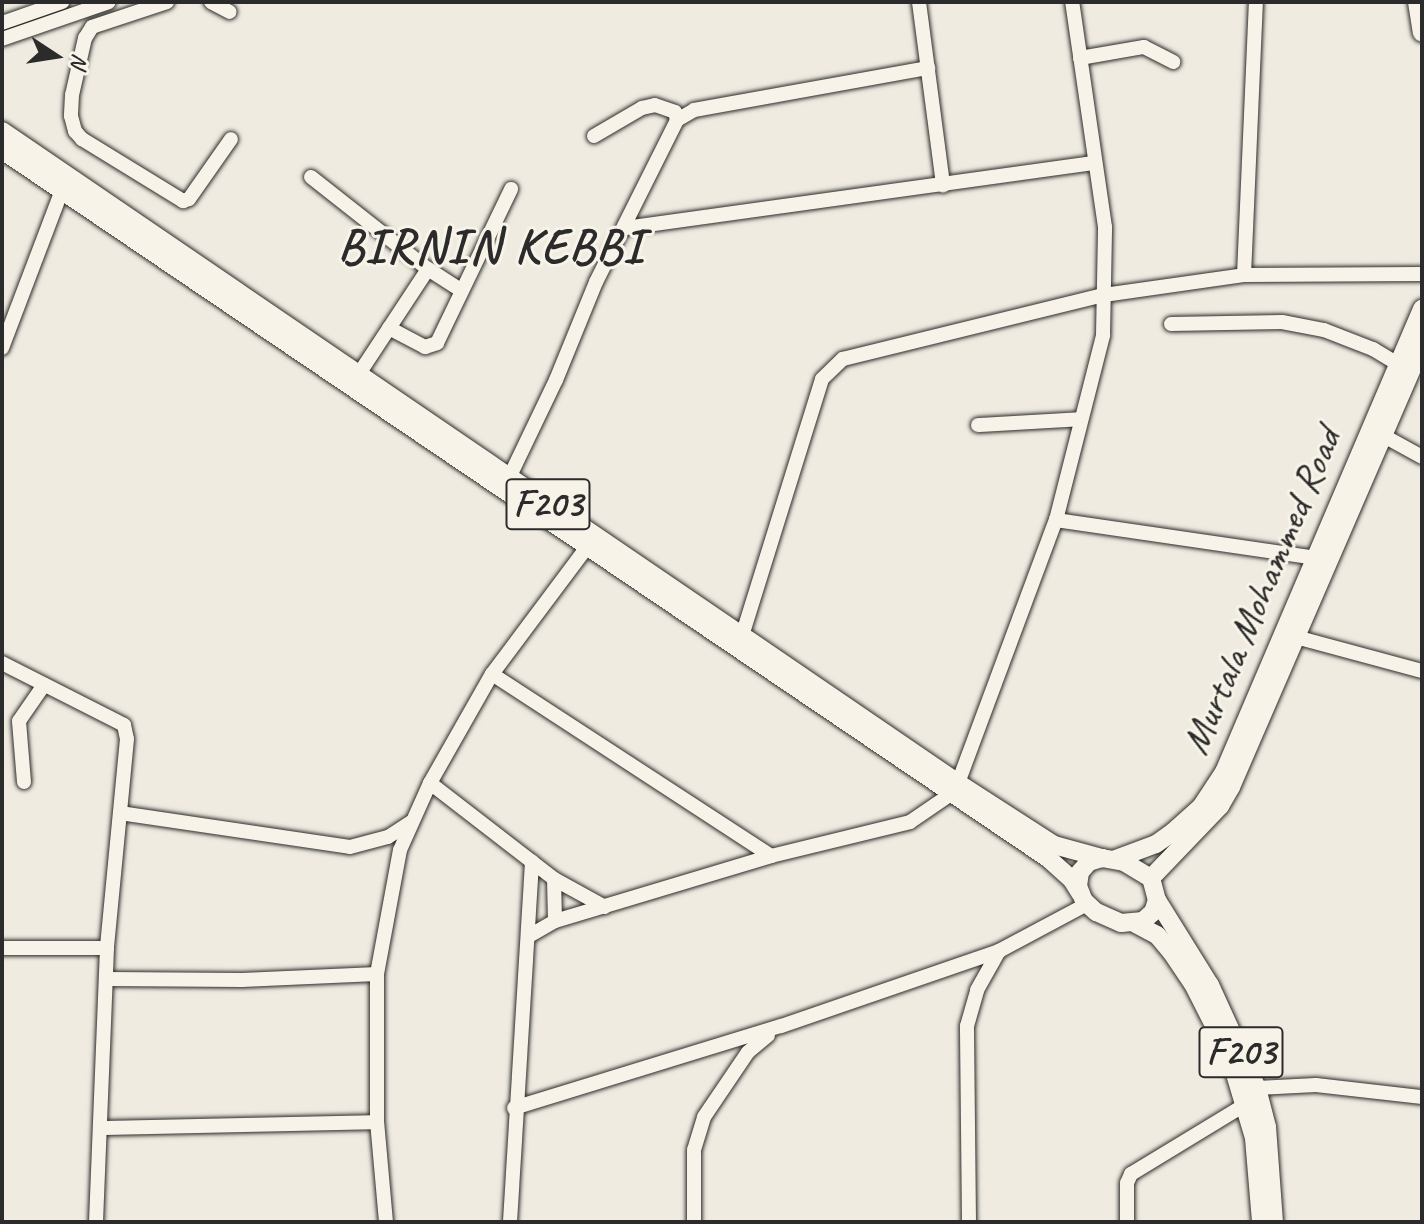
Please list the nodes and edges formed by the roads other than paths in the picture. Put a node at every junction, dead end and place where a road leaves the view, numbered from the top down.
1 (62, 2) edge
2 (109, 2) edge
3 (168, 2) edge
4 (211, 2) edge
5 (919, 2) edge
6 (1072, 2) edge
7 (1256, 2) edge
8 (1417, 2) edge
9 (230, 12) dead end
10 (2, 23) edge
11 (1422, 33) edge
12 (2, 39) edge
13 (1080, 58) junction
14 (1173, 62) dead end
15 (928, 68) junction
16 (677, 120) junction
17 (2, 131) edge
18 (594, 136) dead end
19 (231, 139) dead end
20 (2, 150) edge
21 (1094, 163) junction
22 (311, 177) dead end
23 (943, 185) junction
24 (511, 189) dead end
25 (62, 190) junction
26 (625, 228) junction
27 (428, 269) junction
28 (1422, 274) edge
29 (1244, 275) junction
30 (462, 291) junction
31 (1104, 295) junction
32 (1422, 309) edge
33 (1171, 324) dead end
34 (389, 328) junction
35 (1422, 345) edge
36 (2, 348) edge
37 (1398, 364) junction
38 (358, 375) junction
39 (1081, 419) junction
40 (978, 425) dead end
41 (1384, 436) junction
42 (1422, 457) edge
43 (509, 478) junction
44 (1056, 520) junction
45 (587, 547) junction
46 (1316, 558) junction
47 (742, 636) junction
48 (1296, 637) junction
49 (2, 663) edge
50 (1422, 671) edge
51 (492, 674) junction
52 (44, 685) junction
53 (24, 782) dead end
54 (430, 783) junction
55 (954, 788) junction
56 (120, 813) junction
57 (412, 821) junction
58 (771, 856) junction
59 (1109, 858) junction
60 (532, 862) junction
61 (1151, 878) junction
62 (554, 879) junction
63 (1083, 898) junction
64 (1157, 900) junction
65 (605, 907) junction
66 (555, 921) junction
67 (1136, 924) junction
68 (529, 936) junction
69 (2, 948) edge
70 (107, 948) junction
71 (999, 951) junction
72 (377, 974) junction
73 (107, 979) junction
74 (781, 1026) junction
75 (1257, 1088) junction
76 (1422, 1097) edge
77 (1246, 1104) junction
78 (514, 1108) junction
79 (377, 1122) junction
80 (100, 1128) junction
81 (96, 1222) edge
82 (386, 1222) edge
83 (510, 1222) edge
84 (694, 1222) edge
85 (969, 1222) edge
86 (1127, 1222) edge
87 (1261, 1222) edge
88 (1274, 1222) edge

1 - 10 street
2 - 12 street
3 - 19 street
4 - 9 street
5 - 15 street
6 - 13 street
7 - 29 street
8 - 11 main road
13 - 14 street
13 - 21 street
15 - 16 street
15 - 23 street
16 - 18 street
16 - 26 street
17 - 38 main road, F203
20 - 25 main road, F203
21 - 23 street
21 - 31 street
22 - 27 street
23 - 26 street
24 - 30 street
25 - 36 street
25 - 45 main road, F203
26 - 43 street
27 - 30 street
27 - 34 street
28 - 29 street
29 - 31 street
30 - 34 street
31 - 39 street
31 - 47 street
32 - 37 main road, Murtala Mohammed Road
33 - 37 street
34 - 38 street
35 - 41 main road, Murtala Mohammed Road
37 - 46 main road, Murtala Mohammed Road
38 - 43 main road, F203
39 - 40 street
39 - 44 street
41 - 42 street
41 - 48 main road, Murtala Mohammed Road
43 - 47 main road, F203
44 - 46 street
44 - 55 street
45 - 51 street
45 - 55 main road, F203
46 - 59 main road, Murtala Mohammed Road
47 - 55 main road, F203
48 - 50 street
48 - 61 main road, Murtala Mohammed Road
49 - 52 street
51 - 54 street
51 - 58 street
52 - 53 street
52 - 56 street
54 - 57 street
54 - 60 street
55 - 58 street
55 - 59 main road, F203
55 - 63 main road, F203
56 - 57 street
56 - 70 street
57 - 72 street
58 - 65 street
59 - 61 main road
59 - 63 main road
60 - 62 street
60 - 68 street
61 - 64 main road
62 - 65 street
62 - 66 street
63 - 67 main road
63 - 71 street
64 - 67 main road
64 - 75 main road, F203
65 - 66 street
66 - 68 street
67 - 77 main road, F203
68 - 78 street
69 - 70 street
70 - 73 street
71 - 74 street
71 - 85 street
72 - 73 street
72 - 79 street
73 - 80 street
74 - 78 street
74 - 84 street
75 - 76 street
75 - 88 main road, F203
77 - 86 street
77 - 87 main road, F203
78 - 83 street
79 - 80 street
79 - 82 street
80 - 81 street

